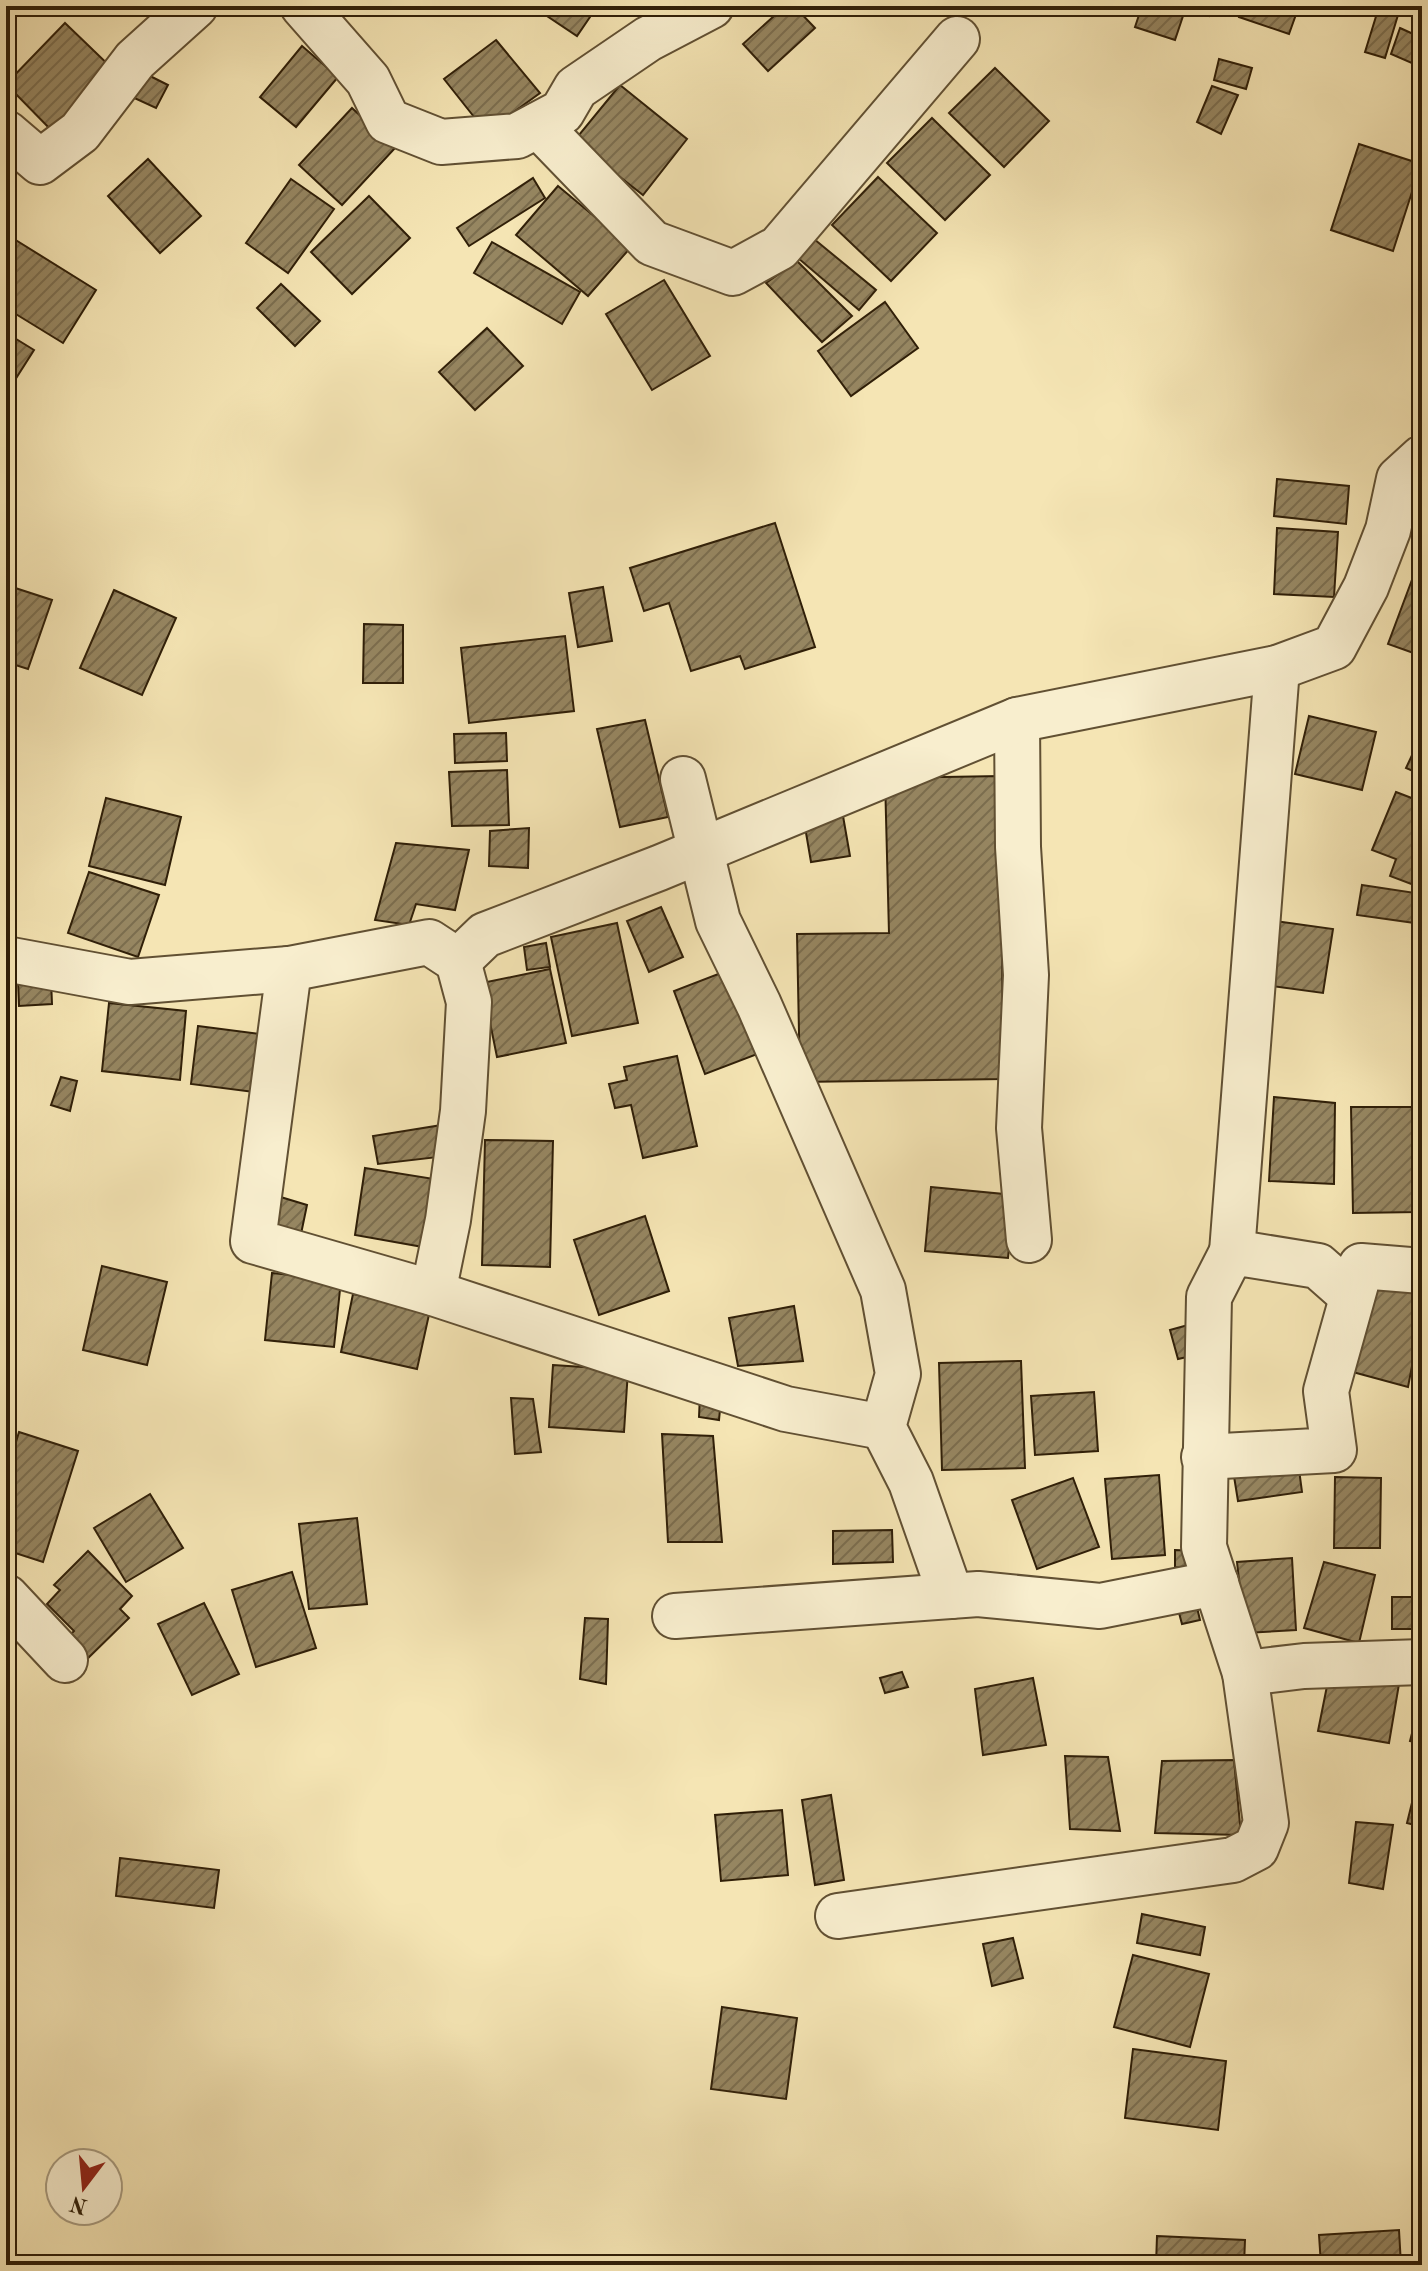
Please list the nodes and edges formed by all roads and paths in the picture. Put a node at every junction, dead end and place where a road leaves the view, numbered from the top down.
1 (195, 6) edge
2 (303, 6) edge
3 (711, 6) edge
4 (957, 39) dead end
5 (538, 125) junction
6 (6, 133) edge
7 (1422, 458) edge
8 (1277, 668) junction
9 (1017, 720) junction
10 (683, 779) dead end
11 (700, 849) junction
12 (6, 959) edge
13 (458, 961) junction
14 (289, 969) junction
15 (1029, 1240) dead end
16 (1232, 1252) junction
17 (1422, 1271) edge
18 (433, 1293) junction
19 (1352, 1296) junction
20 (883, 1427) junction
21 (1204, 1457) junction
22 (1216, 1583) junction
23 (951, 1596) junction
24 (6, 1597) edge
25 (675, 1616) dead end
26 (65, 1660) dead end
27 (1422, 1662) edge
28 (1245, 1673) junction
29 (838, 1916) dead end

1 - 6 street
2 - 5 street
3 - 5 street
4 - 5 street
7 - 8 street
8 - 9 street
8 - 16 street
9 - 11 street
9 - 15 street
10 - 11 street
11 - 13 street
11 - 20 street
12 - 14 street
13 - 14 street
13 - 18 street
14 - 18 street
16 - 19 street
16 - 21 street
17 - 19 street
18 - 20 street
19 - 21 street
20 - 23 street
21 - 22 street
22 - 23 street
22 - 28 street
23 - 25 street
24 - 26 street
27 - 28 street
28 - 29 street

